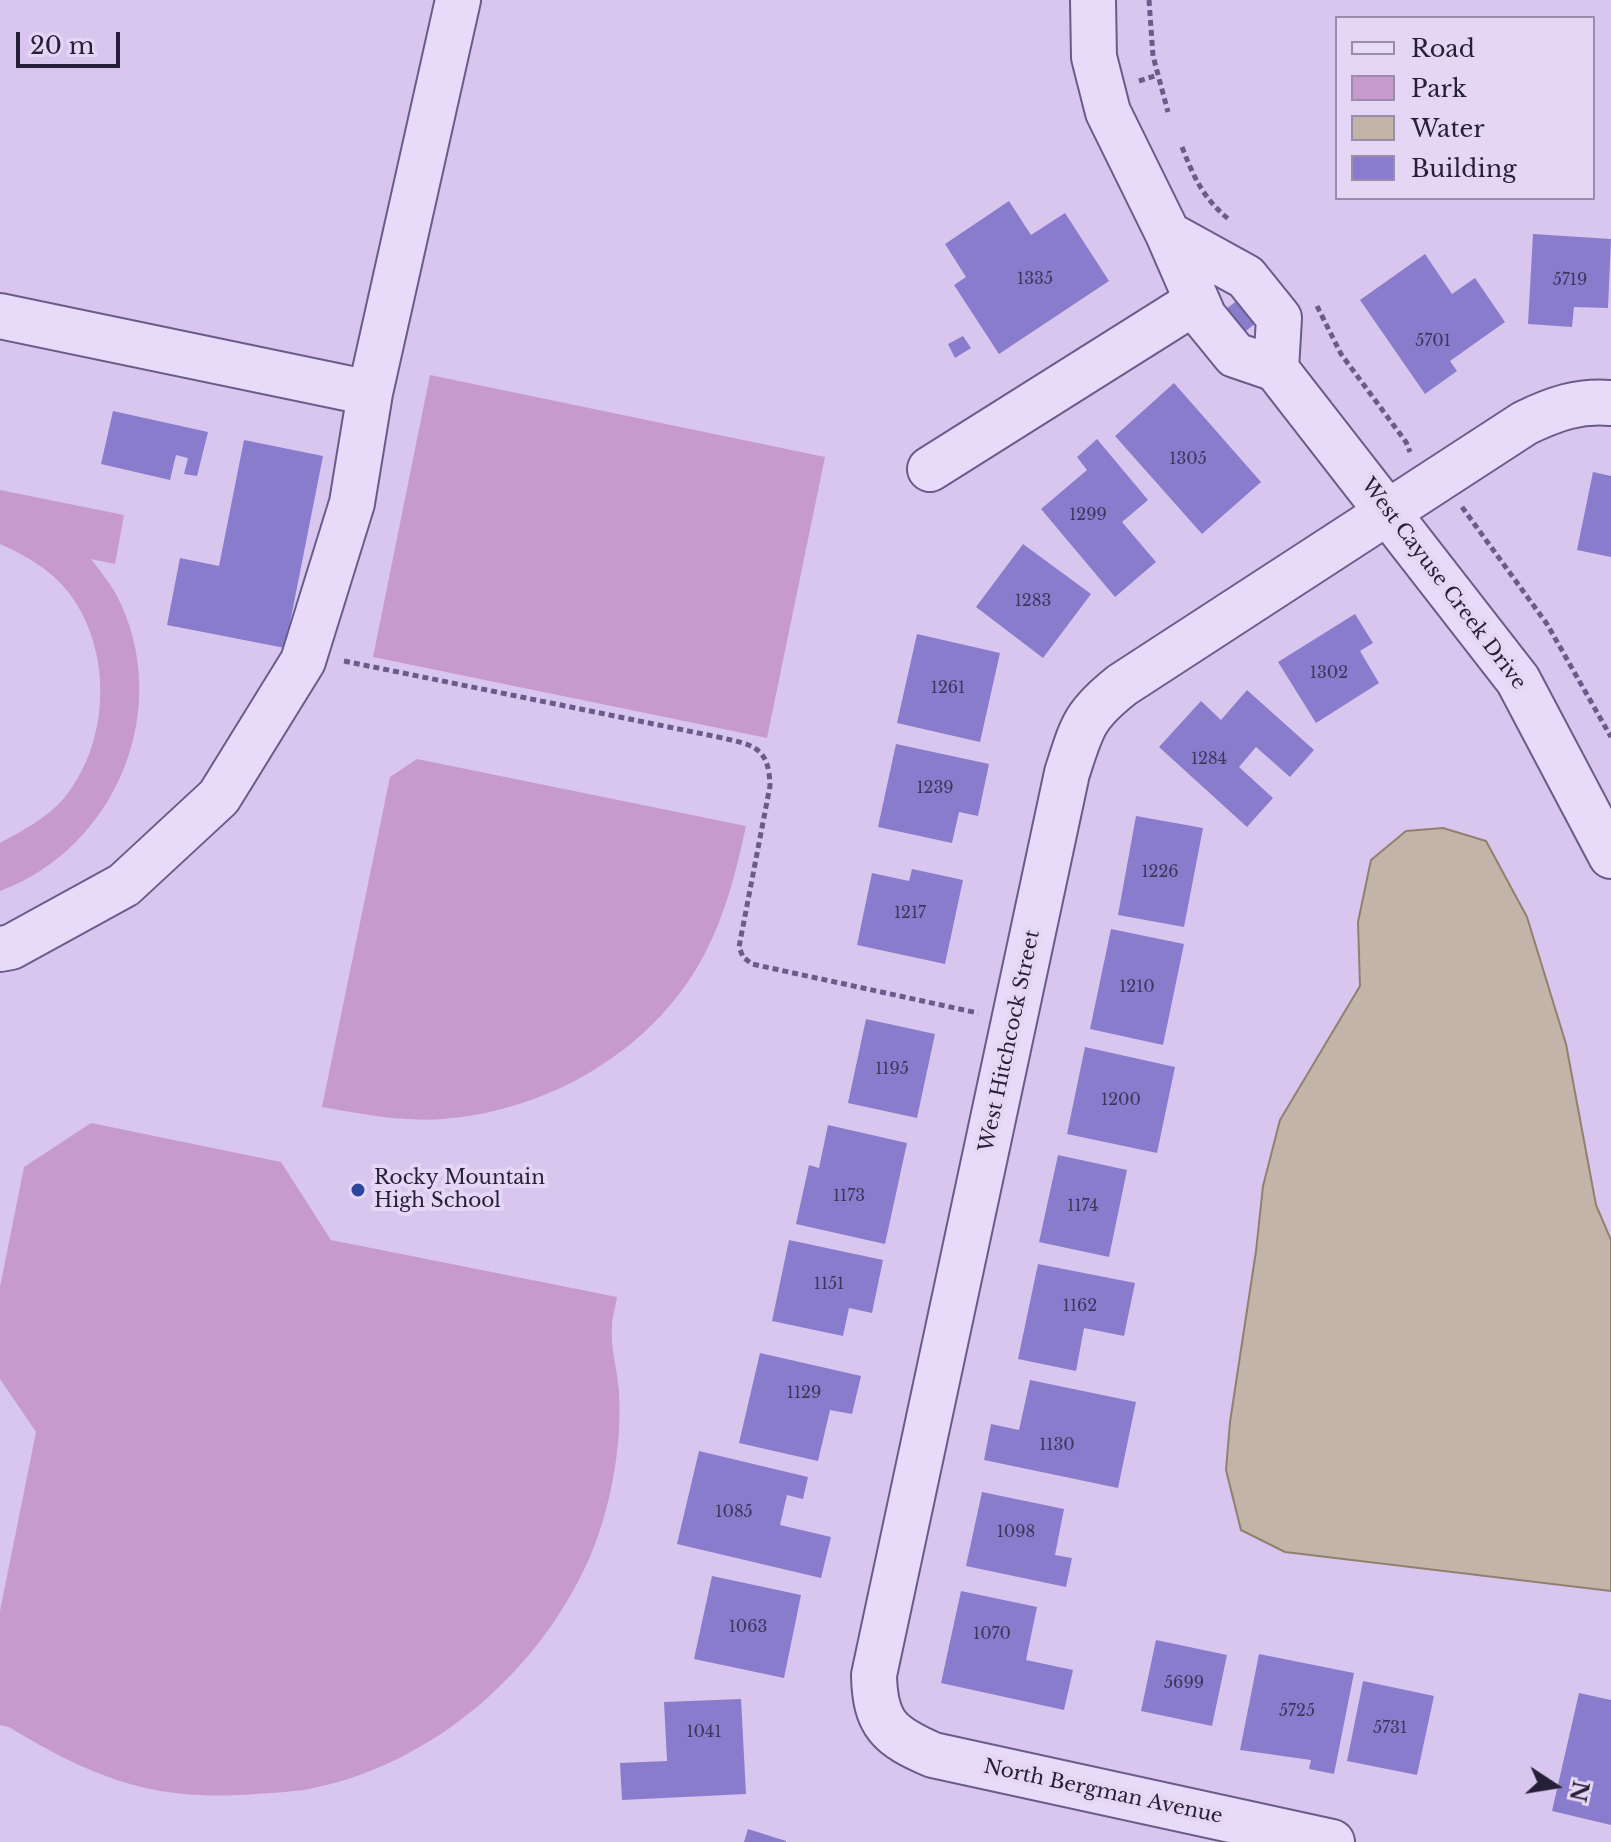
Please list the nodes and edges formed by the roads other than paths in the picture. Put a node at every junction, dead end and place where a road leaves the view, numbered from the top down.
1 (458, 0) edge
2 (1093, 0) edge
3 (1168, 234) junction
4 (1197, 301) junction
5 (0, 316) edge
6 (1276, 369) junction
7 (370, 393) junction
8 (1611, 403) edge
9 (930, 469) dead end
10 (1389, 512) junction
11 (1611, 856) edge
12 (0, 949) edge
13 (885, 1724) joint
14 (1332, 1842) edge

1 - 7 street
2 - 3 street
3 - 4 street
3 - 6 street
4 - 6 street
4 - 9 street
5 - 7 street
6 - 10 street, West Cayuse Creek Drive
7 - 12 street
8 - 10 street, West Hitchcock Street
10 - 11 street, West Cayuse Creek Drive
10 - 13 street, West Hitchcock Street
13 - 14 street, North Bergman Avenue

